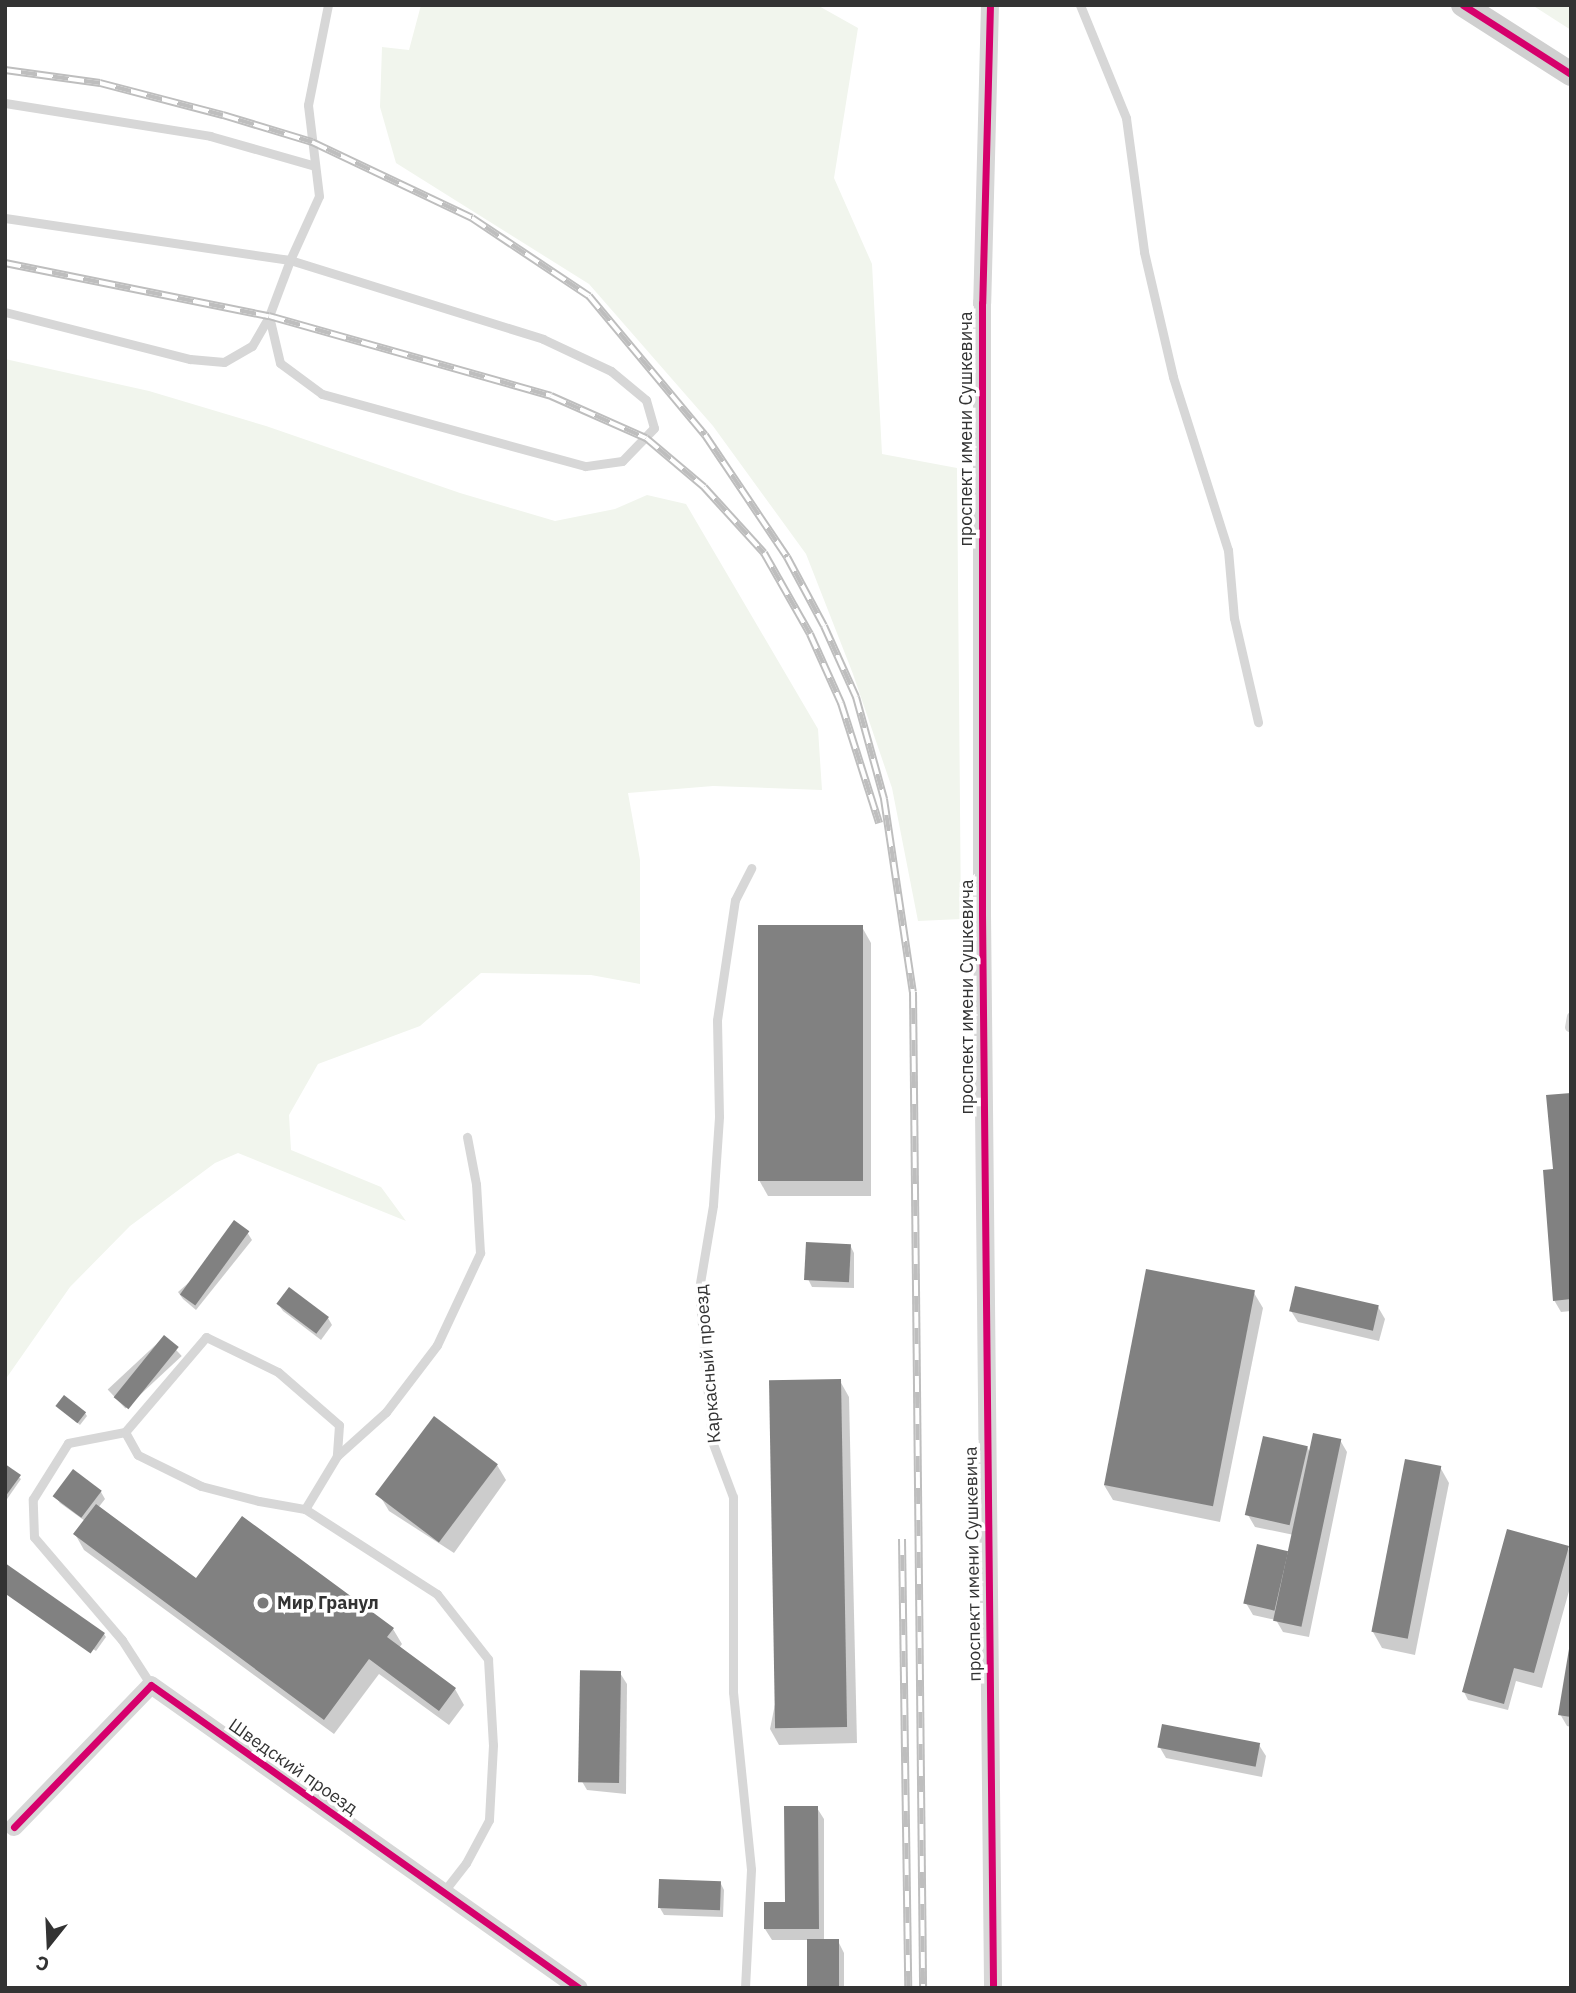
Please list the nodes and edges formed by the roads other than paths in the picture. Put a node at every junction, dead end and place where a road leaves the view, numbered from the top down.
1 (328, 5) edge
2 (990, 5) edge
3 (1080, 5) edge
4 (1463, 5) edge
5 (1571, 74) edge
6 (5, 103) edge
7 (315, 166) junction
8 (5, 218) edge
9 (290, 260) junction
10 (5, 312) edge
11 (269, 316) junction
12 (1258, 722) dead end
13 (751, 867) dead end
14 (1571, 1016) edge
15 (1569, 1027) edge
16 (467, 1137) dead end
17 (125, 1432) junction
18 (337, 1456) junction
19 (305, 1508) junction
20 (151, 1685) junction
21 (10, 1832) edge
22 (443, 1892) junction
23 (579, 1988) edge
24 (745, 1988) edge
25 (993, 1988) edge

1 - 7 lane
2 - 25 street, проспект имени Сушкевича
3 - 12 lane
4 - 5 street
6 - 7 lane
7 - 9 lane
8 - 9 lane
9 - 11 lane
9 - 11 lane
10 - 11 lane
13 - 24 lane, Каркасный проезд
14 - 15 lane
16 - 18 lane
17 - 18 lane
17 - 19 lane
17 - 20 lane
18 - 19 lane
19 - 22 lane
20 - 21 street
20 - 22 street, Шведский проезд
22 - 23 street, Шведский проезд

